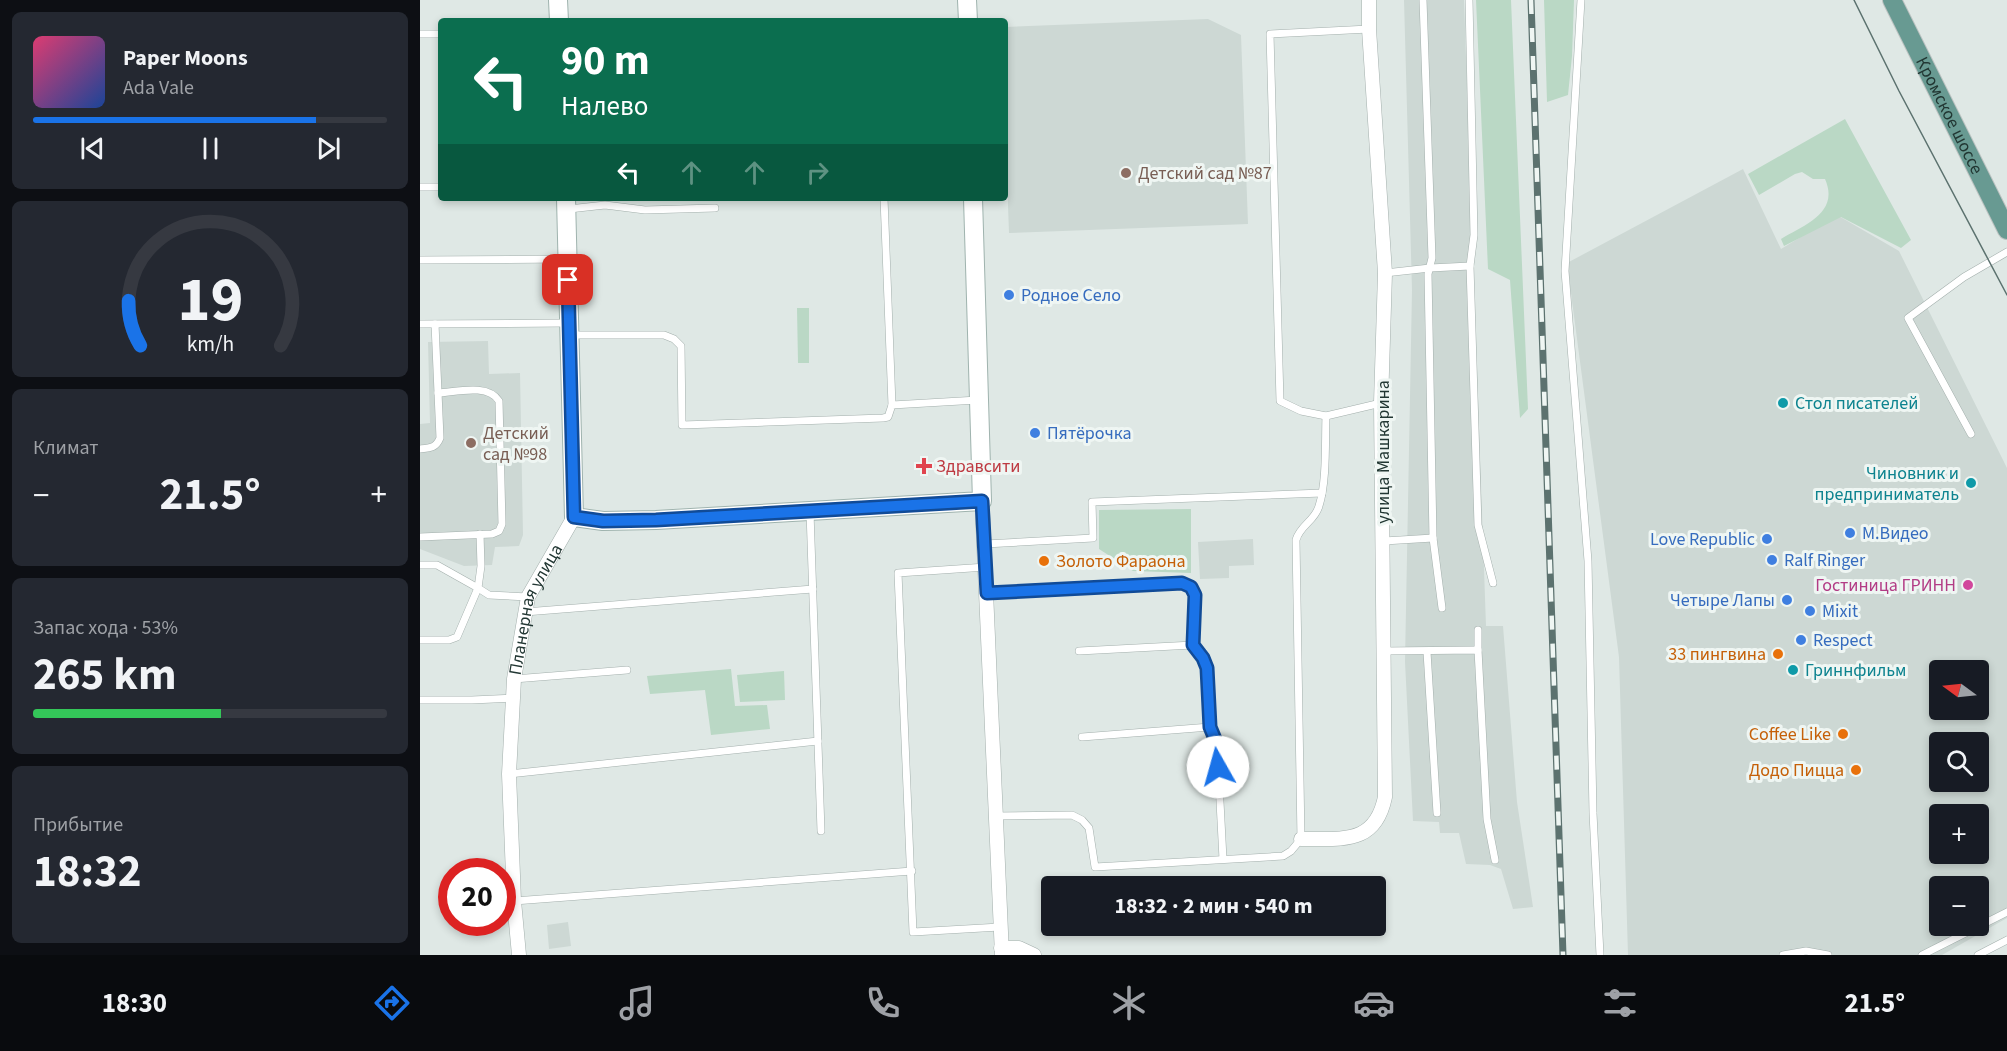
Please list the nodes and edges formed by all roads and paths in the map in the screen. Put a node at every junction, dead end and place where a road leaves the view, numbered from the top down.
1 (558, 0) edge
2 (967, 0) edge
3 (1369, 0) edge
4 (1423, 0) edge
5 (1469, 0) edge
6 (1581, 0) edge
7 (1892, 0) edge
8 (558, 18) edge
9 (968, 18) edge
10 (1369, 29) junction
11 (420, 34) edge
12 (438, 34) edge
13 (420, 187) edge
14 (438, 187) edge
15 (884, 201) edge
16 (973, 201) edge
17 (566, 204) edge
18 (715, 208) dead end
19 (2004, 218) edge
20 (2007, 252) edge
21 (568, 259) junction
22 (420, 260) edge
23 (1470, 266) junction
24 (1430, 268) junction
25 (1385, 273) junction
26 (420, 324) edge
27 (435, 324) junction
28 (569, 329) junction
29 (438, 393) junction
30 (978, 400) junction
31 (1381, 403) junction
32 (891, 405) junction
33 (1326, 416) junction
34 (1971, 434) dead end
35 (420, 449) edge
36 (1322, 493) junction
37 (982, 501) junction
38 (810, 511) junction
39 (574, 517) junction
40 (480, 534) junction
41 (420, 537) edge
42 (1433, 538) junction
43 (1384, 541) junction
44 (985, 544) junction
45 (420, 565) edge
46 (986, 567) junction
47 (1493, 583) dead end
48 (478, 588) junction
49 (813, 589) junction
50 (987, 593) junction
51 (528, 597) junction
52 (1442, 608) dead end
53 (524, 612) junction
54 (1478, 630) dead end
55 (420, 640) edge
56 (1193, 645) junction
57 (1478, 650) junction
58 (1079, 651) dead end
59 (1384, 651) junction
60 (1427, 652) junction
61 (627, 670) dead end
62 (514, 679) junction
63 (513, 698) junction
64 (420, 700) edge
65 (1210, 727) junction
66 (1082, 737) dead end
67 (818, 741) junction
68 (508, 774) junction
69 (1437, 813) dead end
70 (996, 816) junction
71 (820, 831) dead end
72 (1300, 839) junction
73 (512, 858) edge
74 (1223, 859) junction
75 (1495, 860) dead end
76 (912, 871) junction
77 (516, 901) edge
78 (2007, 912) edge
79 (516, 923) edge
80 (1000, 927) junction
81 (2007, 940) edge
82 (1001, 951) edge
83 (519, 955) edge
84 (1034, 955) edge
85 (1600, 955) edge
86 (1783, 955) edge
87 (1828, 955) edge
88 (1922, 955) edge
89 (1978, 955) edge

1 - 8 street
2 - 9 street
3 - 10 street, улица Машкарина
4 - 24 lane
5 - 23 lane
6 - 85 lane
7 - 19 main road, Кромское шоссе
10 - 25 street, улица Машкарина
10 - 33 lane
11 - 12 lane
13 - 14 lane
15 - 32 lane
16 - 30 street
17 - 18 lane
17 - 21 street
20 - 34 lane
21 - 22 lane
21 - 28 street
23 - 24 lane
23 - 47 lane
24 - 25 lane
24 - 42 lane
25 - 31 street, улица Машкарина
26 - 27 lane
27 - 28 lane
27 - 29 lane
28 - 32 lane
28 - 39 street
29 - 35 lane
29 - 40 lane
30 - 32 lane
30 - 37 street
31 - 33 lane
31 - 43 street, улица Машкарина
33 - 36 lane
36 - 44 lane
36 - 72 lane
37 - 38 street
37 - 44 street
38 - 39 street
38 - 49 lane
39 - 51 street, Планерная улица
40 - 41 lane
40 - 48 lane
42 - 43 lane
42 - 52 lane
43 - 59 street, улица Машкарина
44 - 46 street
45 - 48 lane
46 - 50 street
46 - 76 lane
48 - 51 lane
48 - 55 lane
49 - 53 lane
49 - 67 lane
50 - 56 lane
50 - 70 street
51 - 53 street, Планерная улица
53 - 62 street, Планерная улица
54 - 57 lane
56 - 58 lane
56 - 65 lane
57 - 60 lane
57 - 75 lane
59 - 60 lane
59 - 72 street, улица Машкарина
60 - 69 lane
61 - 62 lane
62 - 63 street, Планерная улица
63 - 64 lane
63 - 68 street, Планерная улица
65 - 66 lane
65 - 74 lane
67 - 68 lane
67 - 71 lane
68 - 73 street, Планерная улица
70 - 74 lane
70 - 80 street
72 - 74 lane
76 - 77 lane
76 - 80 lane
78 - 88 lane
79 - 83 street, Планерная улица
80 - 82 street
81 - 89 lane
82 - 84 street
86 - 87 lane

